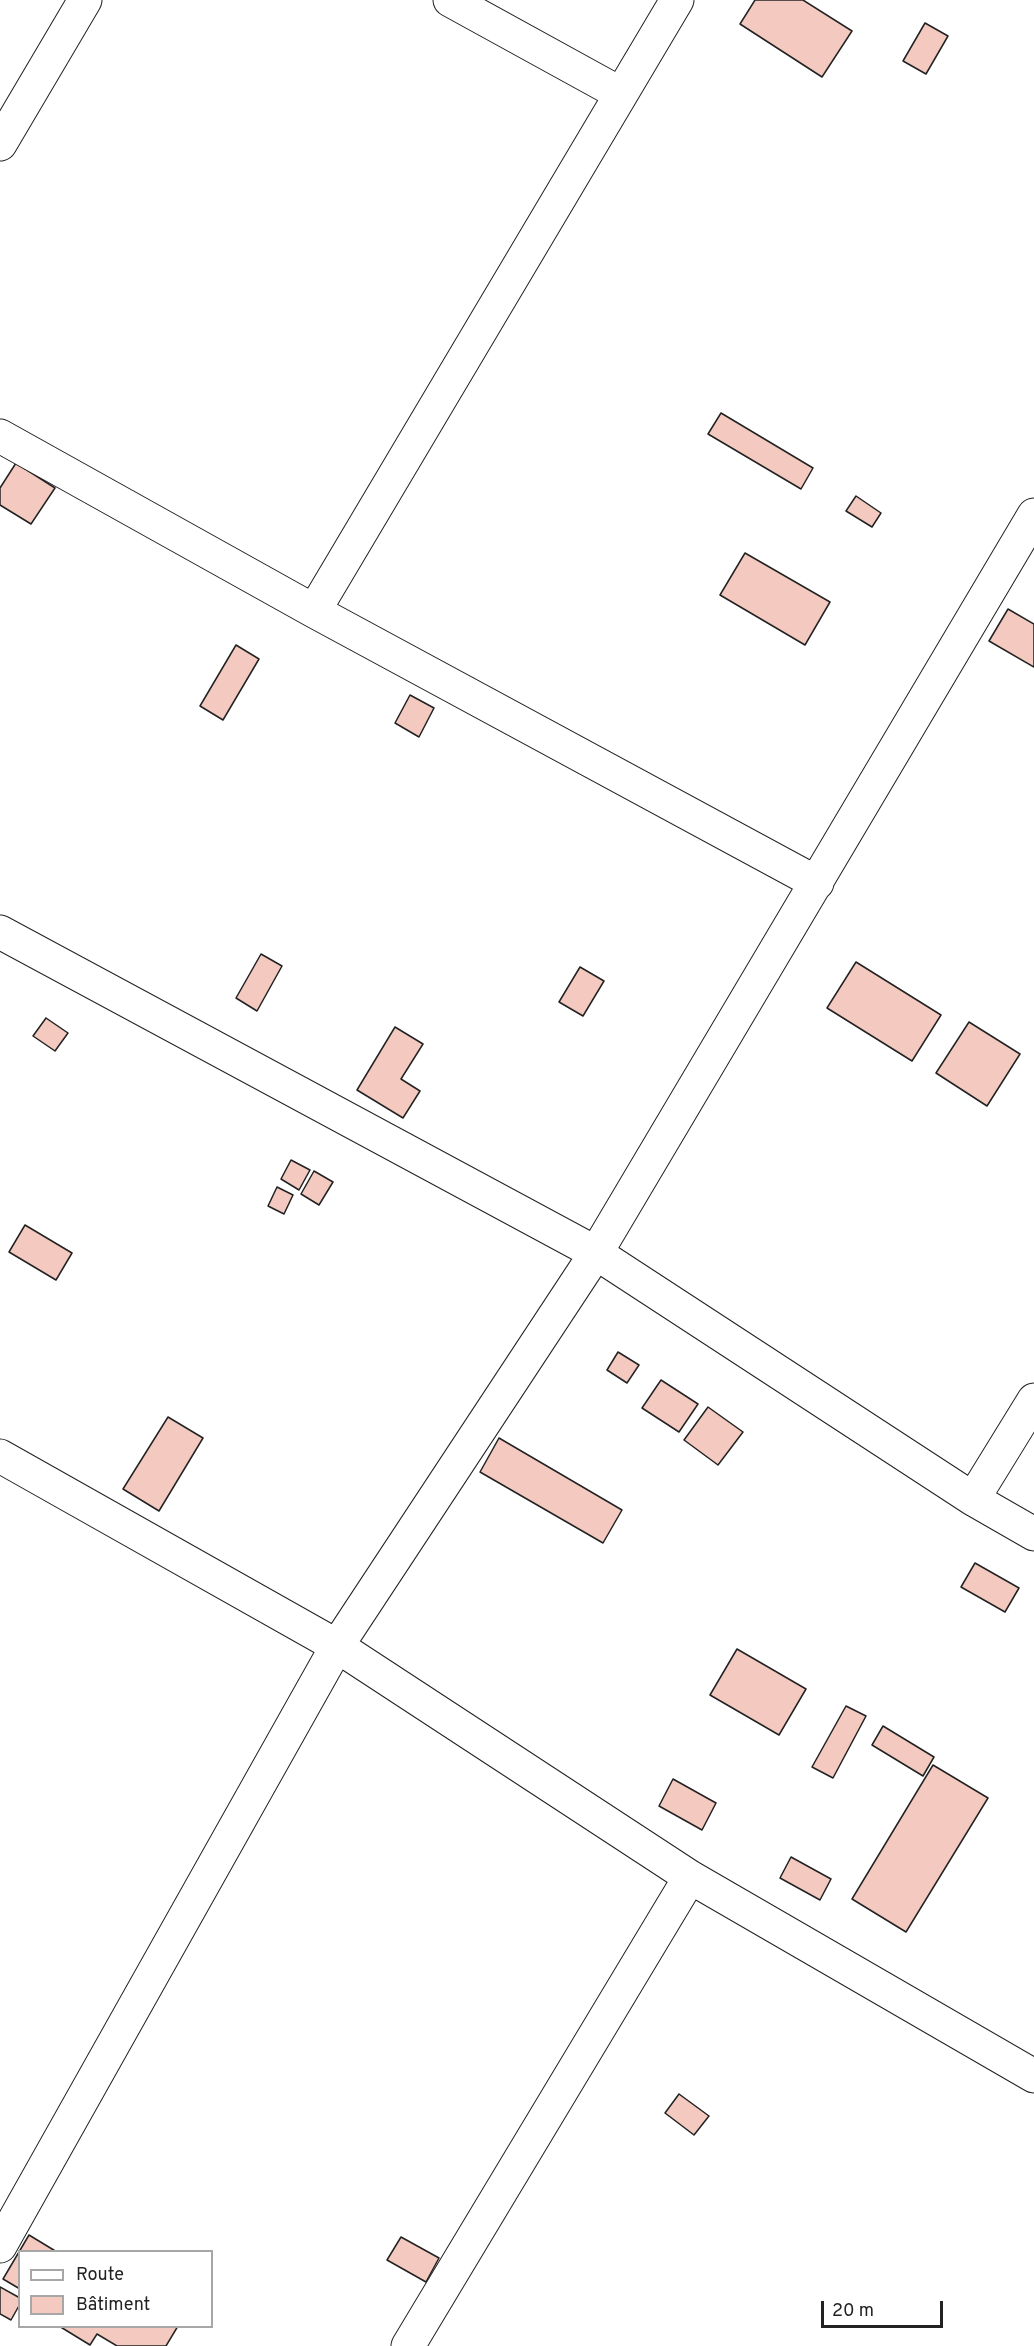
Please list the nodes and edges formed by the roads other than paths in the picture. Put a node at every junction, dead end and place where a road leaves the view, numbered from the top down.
1 (85, 0) edge
2 (450, 0) edge
3 (677, 0) edge
4 (621, 94) junction
5 (0, 144) edge
6 (0, 436) edge
7 (1034, 515) edge
8 (314, 611) junction
9 (817, 883) junction
10 (0, 932) edge
11 (596, 1253) junction
12 (1034, 1400) edge
13 (0, 1456) edge
14 (974, 1500) junction
15 (1034, 1534) edge
16 (337, 1646) junction
17 (690, 1877) junction
18 (1034, 2076) edge
19 (0, 2246) edge
20 (419, 2342) edge

1 - 5 street
2 - 4 street
3 - 4 street
4 - 8 street
6 - 8 street
7 - 9 street
8 - 9 street
9 - 11 street
10 - 11 street
11 - 14 street
11 - 16 street
12 - 14 street
13 - 16 street
14 - 15 street
16 - 17 street
16 - 19 street
17 - 18 street
17 - 20 street

